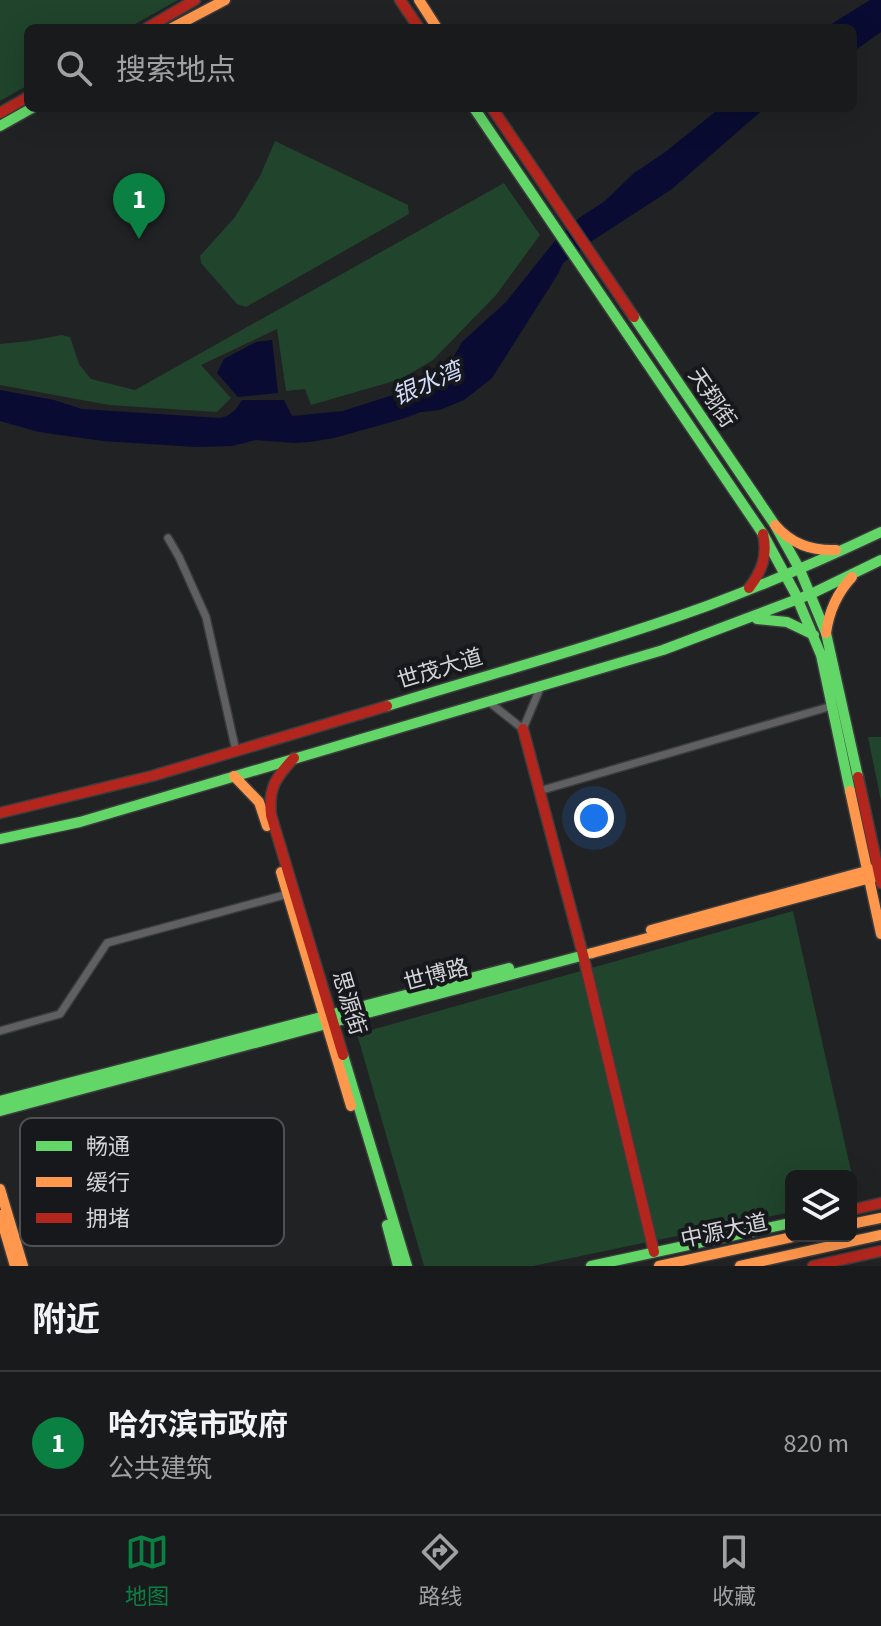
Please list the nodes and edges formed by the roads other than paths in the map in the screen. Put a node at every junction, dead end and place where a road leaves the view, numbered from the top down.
1 (195, 0) edge
2 (225, 0) edge
3 (400, 0) edge
4 (419, 0) edge
5 (154, 24) edge
6 (180, 24) edge
7 (416, 24) edge
8 (434, 24) edge
9 (24, 99) edge
10 (25, 112) edge
11 (477, 112) edge
12 (495, 112) edge
13 (0, 113) edge
14 (0, 126) edge
15 (775, 525) junction
16 (881, 532) edge
17 (763, 534) junction
18 (168, 538) dead end
19 (855, 545) junction
20 (881, 560) edge
21 (800, 570) junction
22 (858, 571) junction
23 (786, 576) junction
24 (811, 594) junction
25 (735, 596) junction
26 (797, 599) junction
27 (744, 620) junction
28 (820, 634) junction
29 (541, 686) junction
30 (489, 702) junction
31 (832, 706) junction
32 (523, 729) junction
33 (236, 751) junction
34 (294, 758) junction
35 (234, 776) junction
36 (539, 791) junction
37 (0, 813) edge
38 (0, 839) edge
39 (877, 874) edge
40 (288, 894) junction
41 (881, 934) edge
42 (582, 952) junction
43 (329, 1020) junction
44 (0, 1031) edge
45 (0, 1101) edge
46 (0, 1111) edge
47 (0, 1189) edge
48 (881, 1203) edge
49 (857, 1209) edge
50 (0, 1215) edge
51 (881, 1218) edge
52 (857, 1223) edge
53 (785, 1224) edge
54 (881, 1235) edge
55 (785, 1239) edge
56 (5, 1248) edge
57 (881, 1251) edge
58 (654, 1252) junction
59 (15, 1266) edge
60 (23, 1266) edge
61 (398, 1266) edge
62 (407, 1266) edge
63 (591, 1266) edge
64 (659, 1266) edge
65 (740, 1266) edge
66 (813, 1266) edge

1 - 5 main road
2 - 6 main road
3 - 7 main road
4 - 8 main road
9 - 13 main road
10 - 14 main road
11 - 17 main road, 天翔街
12 - 15 main road, 天翔街
15 - 19 main road
15 - 21 main road, 天翔街
16 - 19 main road, 世茂大道
17 - 23 main road, 天翔街
17 - 25 main road
18 - 33 street
19 - 21 main road, 世茂大道
20 - 22 main road, 世茂大道
21 - 23 main road, 世茂大道
21 - 24 main road, 天翔街
22 - 24 main road, 世茂大道
22 - 28 main road
23 - 25 main road, 世茂大道
23 - 26 main road, 天翔街
24 - 26 main road, 世茂大道
24 - 28 main road, 天翔街
25 - 33 main road, 世茂大道
26 - 27 main road, 世茂大道
26 - 28 main road, 天翔街
27 - 28 main road
27 - 29 main road, 世茂大道
28 - 31 main road
28 - 39 main road
29 - 30 main road, 世茂大道
29 - 32 street
30 - 32 street
30 - 34 main road, 世茂大道
31 - 36 street
31 - 39 main road
32 - 36 main road
33 - 37 main road, 世茂大道
34 - 35 main road, 世茂大道
34 - 43 main road, 思源街
35 - 38 main road, 世茂大道
35 - 40 main road, 思源街
36 - 42 main road
39 - 41 main road
39 - 42 main road, 世博路
40 - 43 main road, 思源街
40 - 44 street
42 - 43 main road, 世博路
42 - 58 main road
43 - 45 main road, 世博路
43 - 46 main road, 世博路
43 - 61 main road, 思源街
43 - 62 main road, 思源街
47 - 60 main road
48 - 49 main road
50 - 56 main road
51 - 52 main road
53 - 58 main road
54 - 65 main road, 中源大道
55 - 64 main road, 中源大道
56 - 59 main road
57 - 66 main road
58 - 63 main road

